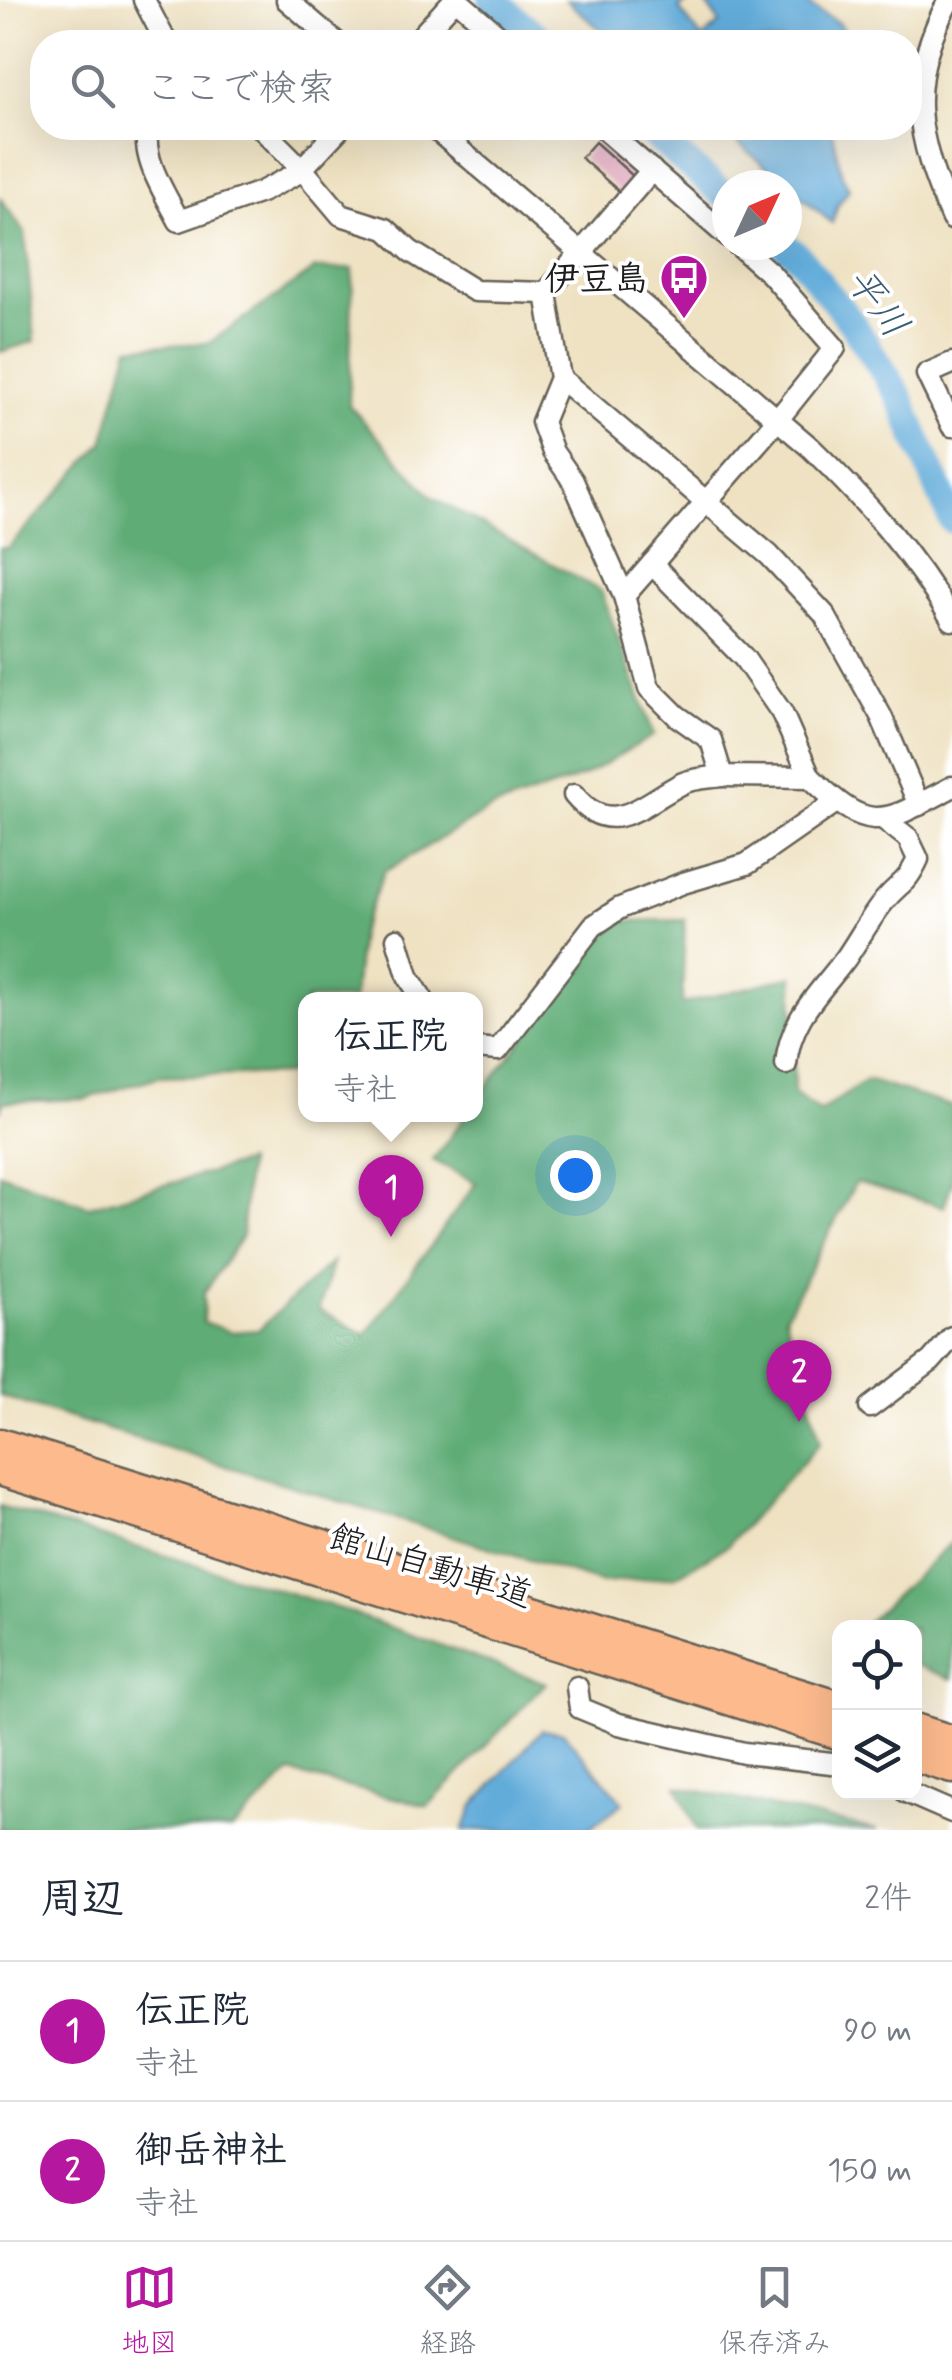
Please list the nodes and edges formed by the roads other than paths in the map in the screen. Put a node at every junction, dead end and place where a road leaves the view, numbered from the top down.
1 (144, 0) edge
2 (287, 0) edge
3 (455, 0) edge
4 (949, 0) edge
5 (160, 30) edge
6 (322, 30) edge
7 (427, 30) edge
8 (491, 30) edge
9 (922, 77) edge
10 (922, 130) edge
11 (145, 140) edge
12 (273, 140) edge
13 (329, 140) edge
14 (448, 140) edge
15 (618, 140) edge
16 (303, 170) junction
17 (652, 170) junction
18 (952, 220) edge
19 (712, 223) edge
20 (582, 253) junction
21 (755, 260) edge
22 (546, 294) junction
23 (952, 363) edge
24 (560, 378) junction
25 (779, 418) junction
26 (952, 426) edge
27 (706, 502) junction
28 (652, 564) junction
29 (624, 596) junction
30 (952, 620) edge
31 (722, 776) junction
32 (810, 777) junction
33 (952, 788) edge
34 (574, 795) dead end
35 (836, 802) junction
36 (919, 805) junction
37 (885, 820) junction
38 (397, 939) dead end
39 (418, 992) edge
40 (483, 1049) edge
41 (786, 1064) dead end
42 (952, 1338) edge
43 (870, 1408) dead end
44 (0, 1444) edge
45 (0, 1470) edge
46 (577, 1687) dead end
47 (832, 1704) edge
48 (832, 1731) edge
49 (922, 1732) edge
50 (952, 1741) edge
51 (922, 1759) edge
52 (832, 1763) edge
53 (952, 1768) edge
54 (922, 1799) edge
55 (952, 1812) edge

1 - 5 street
2 - 6 street
3 - 7 street
3 - 8 street
4 - 9 street
10 - 18 street
11 - 16 street
12 - 16 street
13 - 16 street
14 - 20 street
15 - 17 street
16 - 22 street
17 - 19 street
17 - 20 street
20 - 22 street
20 - 25 street
21 - 25 street
22 - 24 street
23 - 26 street
24 - 27 street
24 - 29 street
25 - 27 street
25 - 30 street
27 - 28 street
27 - 36 street
28 - 29 street
28 - 32 street
29 - 31 street
31 - 32 street
31 - 34 street
32 - 35 street
33 - 36 street
35 - 37 street
35 - 40 street
36 - 37 street
37 - 41 street
38 - 39 street
42 - 43 street
44 - 47 highway, 館山自動車道
45 - 48 highway, 館山自動車道
46 - 52 street
49 - 50 highway
51 - 53 highway
54 - 55 street

